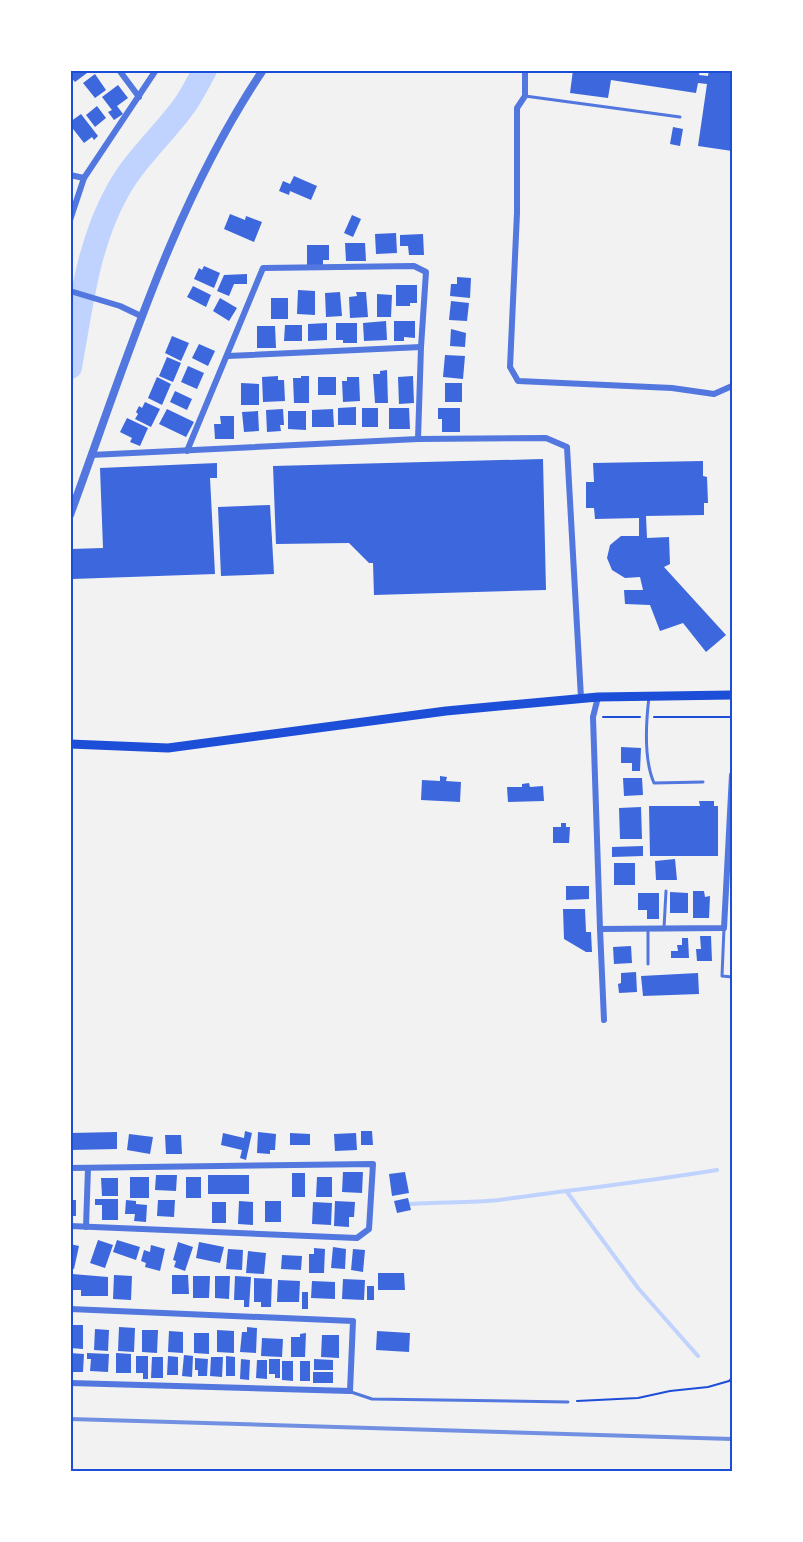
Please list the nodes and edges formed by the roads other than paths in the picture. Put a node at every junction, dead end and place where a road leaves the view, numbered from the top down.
1 (119, 70) edge
2 (156, 70) edge
3 (262, 70) edge
4 (525, 70) edge
5 (525, 96) junction
6 (138, 97) junction
7 (680, 117) dead end
8 (70, 175) edge
9 (84, 178) junction
10 (70, 220) edge
11 (70, 291) edge
12 (141, 316) junction
13 (420, 347) junction
14 (228, 356) junction
15 (732, 386) edge
16 (418, 439) junction
17 (187, 451) junction
18 (91, 455) junction
19 (70, 515) edge
20 (732, 695) edge
21 (649, 696) junction
22 (598, 697) junction
23 (581, 698) junction
24 (70, 744) edge
25 (732, 775) edge
26 (703, 782) dead end
27 (732, 807) edge
28 (730, 872) edge
29 (666, 891) dead end
30 (724, 928) junction
31 (600, 929) junction
32 (648, 929) junction
33 (664, 929) junction
34 (648, 964) dead end
35 (732, 977) edge
36 (604, 1020) dead end
37 (88, 1167) junction
38 (70, 1168) edge
39 (70, 1226) edge
40 (86, 1227) junction
41 (70, 1309) edge
42 (70, 1383) edge
43 (350, 1391) junction
44 (568, 1402) road end

1 - 6 street
2 - 6 street
3 - 12 street
4 - 5 street
5 - 7 lane
5 - 15 street
6 - 9 street
8 - 9 street
9 - 10 street
11 - 12 street
12 - 18 street
13 - 14 street
13 - 14 street
13 - 16 street
14 - 17 street
16 - 17 street
16 - 23 street
17 - 18 street
18 - 19 street
20 - 21 main road
21 - 22 main road
21 - 26 lane
22 - 23 main road
22 - 31 street
23 - 24 main road
25 - 27 street
27 - 28 street
28 - 30 street
29 - 33 lane
30 - 33 street
30 - 35 lane
31 - 32 street
31 - 36 street
32 - 33 street
32 - 34 lane
37 - 38 street
37 - 40 street
37 - 40 street
39 - 40 street
41 - 43 street
42 - 43 street
43 - 44 lane

